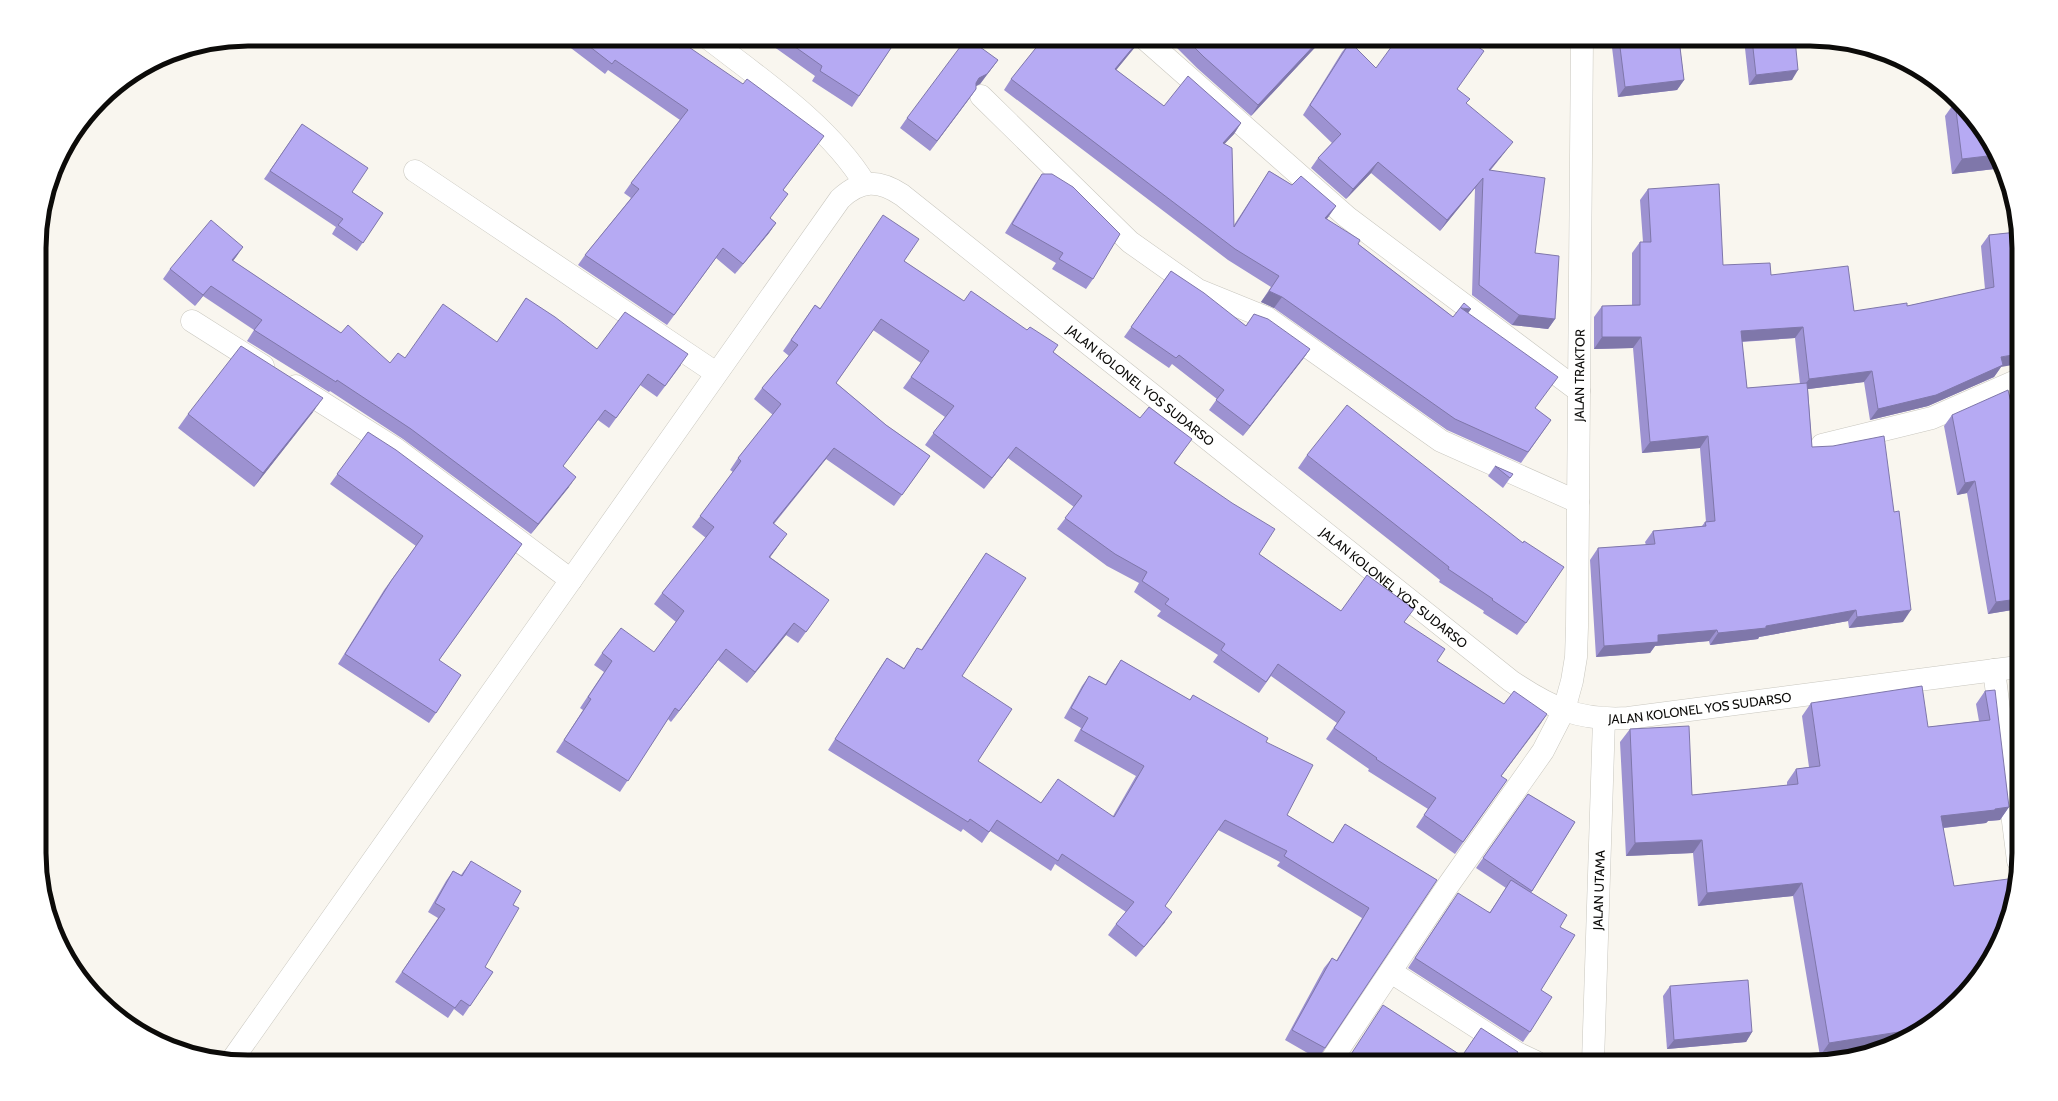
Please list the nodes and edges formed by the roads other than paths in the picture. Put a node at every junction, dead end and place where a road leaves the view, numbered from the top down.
1 (718, 46) edge
2 (1153, 46) edge
3 (1582, 46) edge
4 (981, 96) dead end
5 (415, 171) dead end
6 (865, 184) junction
7 (192, 321) dead end
8 (716, 373) junction
9 (2012, 383) edge
10 (1579, 391) junction
11 (1822, 445) edge
12 (1578, 502) junction
13 (571, 580) junction
14 (2012, 668) edge
15 (1994, 670) junction
16 (1564, 710) junction
17 (1604, 719) junction
18 (2012, 813) edge
19 (1391, 972) junction
20 (236, 1055) edge
21 (1334, 1055) edge
22 (1521, 1055) edge
23 (1593, 1055) edge

1 - 6 street
2 - 10 street
3 - 10 street, JALAN TRAKTOR
4 - 12 street
5 - 8 street
6 - 8 street
6 - 16 street, JALAN KOLONEL YOS SUDARSO
7 - 13 street
8 - 13 street
9 - 11 street
10 - 12 street, JALAN TRAKTOR
12 - 16 street, JALAN TRAKTOR
13 - 20 street
14 - 15 street, JALAN KOLONEL YOS SUDARSO
15 - 17 street, JALAN KOLONEL YOS SUDARSO
15 - 18 street
16 - 17 street, JALAN KOLONEL YOS SUDARSO
16 - 19 street, JALAN TRAKTOR
17 - 23 street, JALAN UTAMA
19 - 21 street, JALAN TRAKTOR
19 - 22 street

